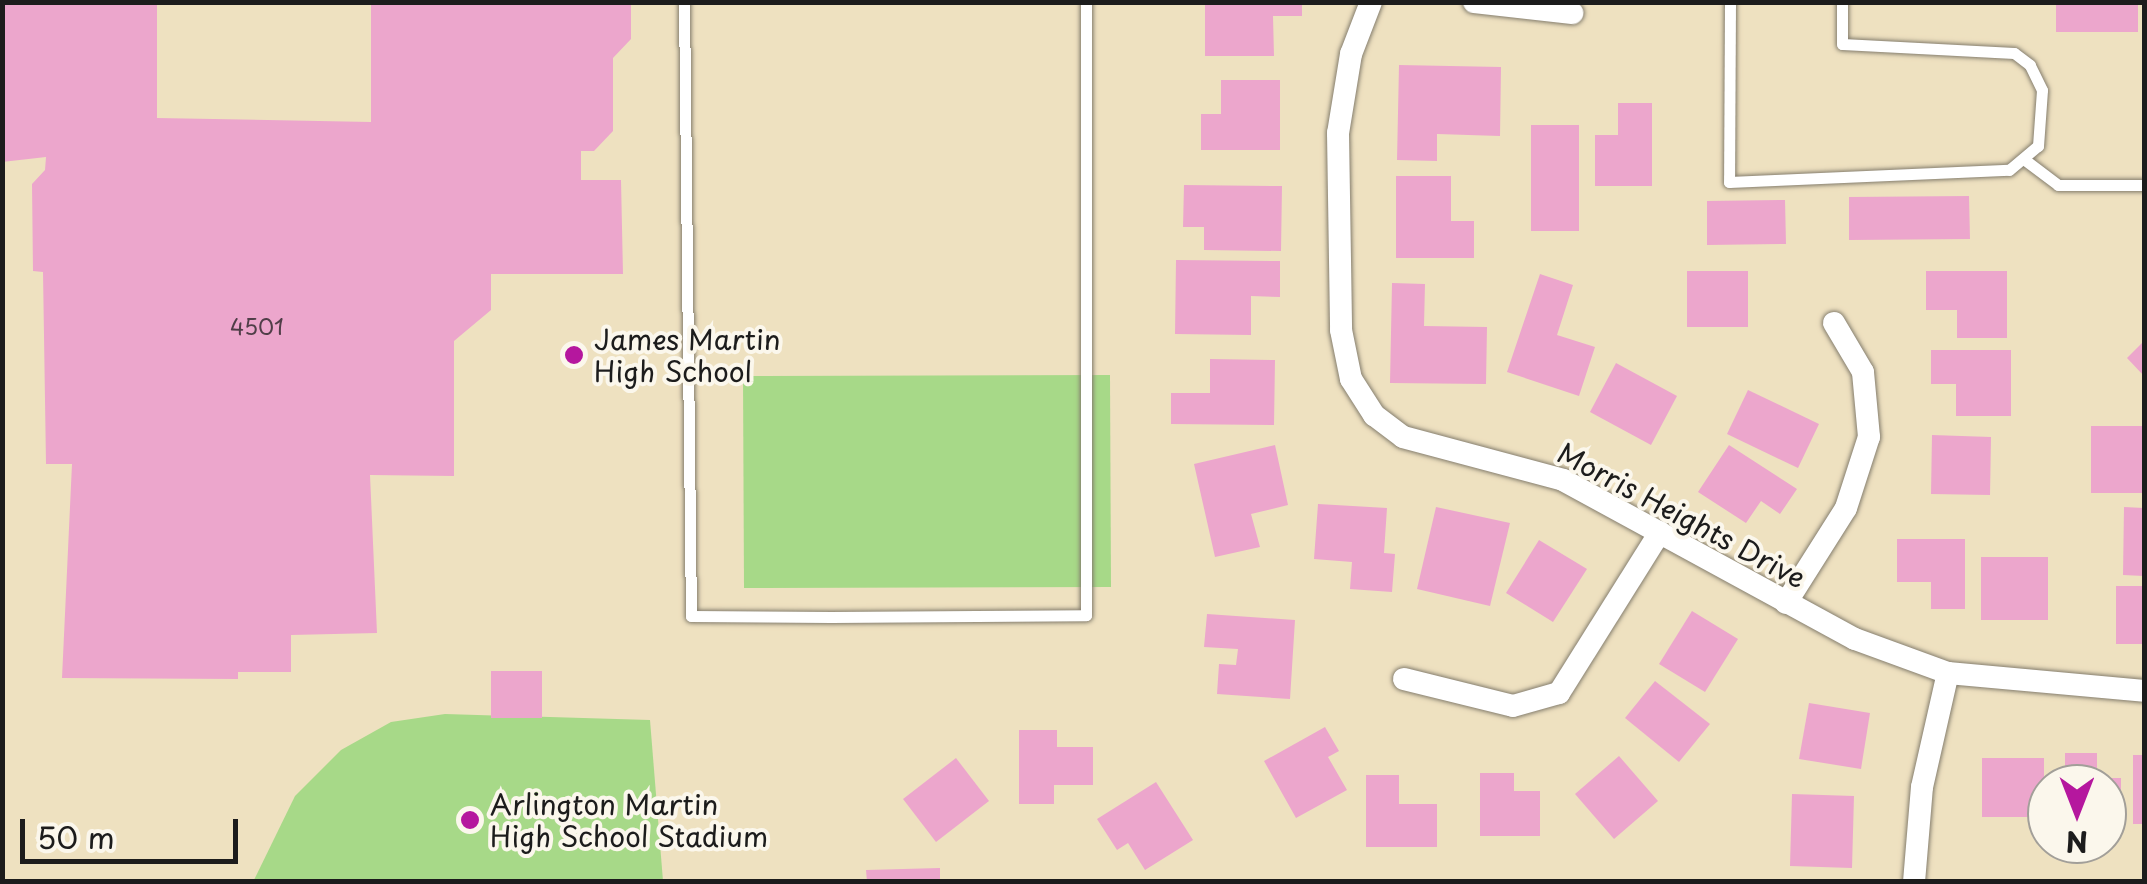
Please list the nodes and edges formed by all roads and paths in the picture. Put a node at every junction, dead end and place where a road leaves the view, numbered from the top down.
1 (684, 2) edge
2 (1086, 2) edge
3 (1371, 2) edge
4 (1474, 2) edge
5 (1730, 2) edge
6 (1842, 2) edge
7 (1572, 13) dead end
8 (2025, 160) junction
9 (2144, 186) edge
10 (1834, 324) dead end
11 (1660, 532) junction
12 (1786, 603) junction
13 (1948, 673) junction
14 (1404, 679) dead end
15 (2144, 691) edge
16 (1914, 882) edge

1 - 2 lane
3 - 11 street, Morris Heights Drive
4 - 7 street
5 - 8 lane
6 - 8 lane
8 - 9 lane
10 - 12 street
11 - 12 street, Morris Heights Drive
11 - 14 street
12 - 13 street, Morris Heights Drive
13 - 15 street, Morris Heights Drive
13 - 16 street

